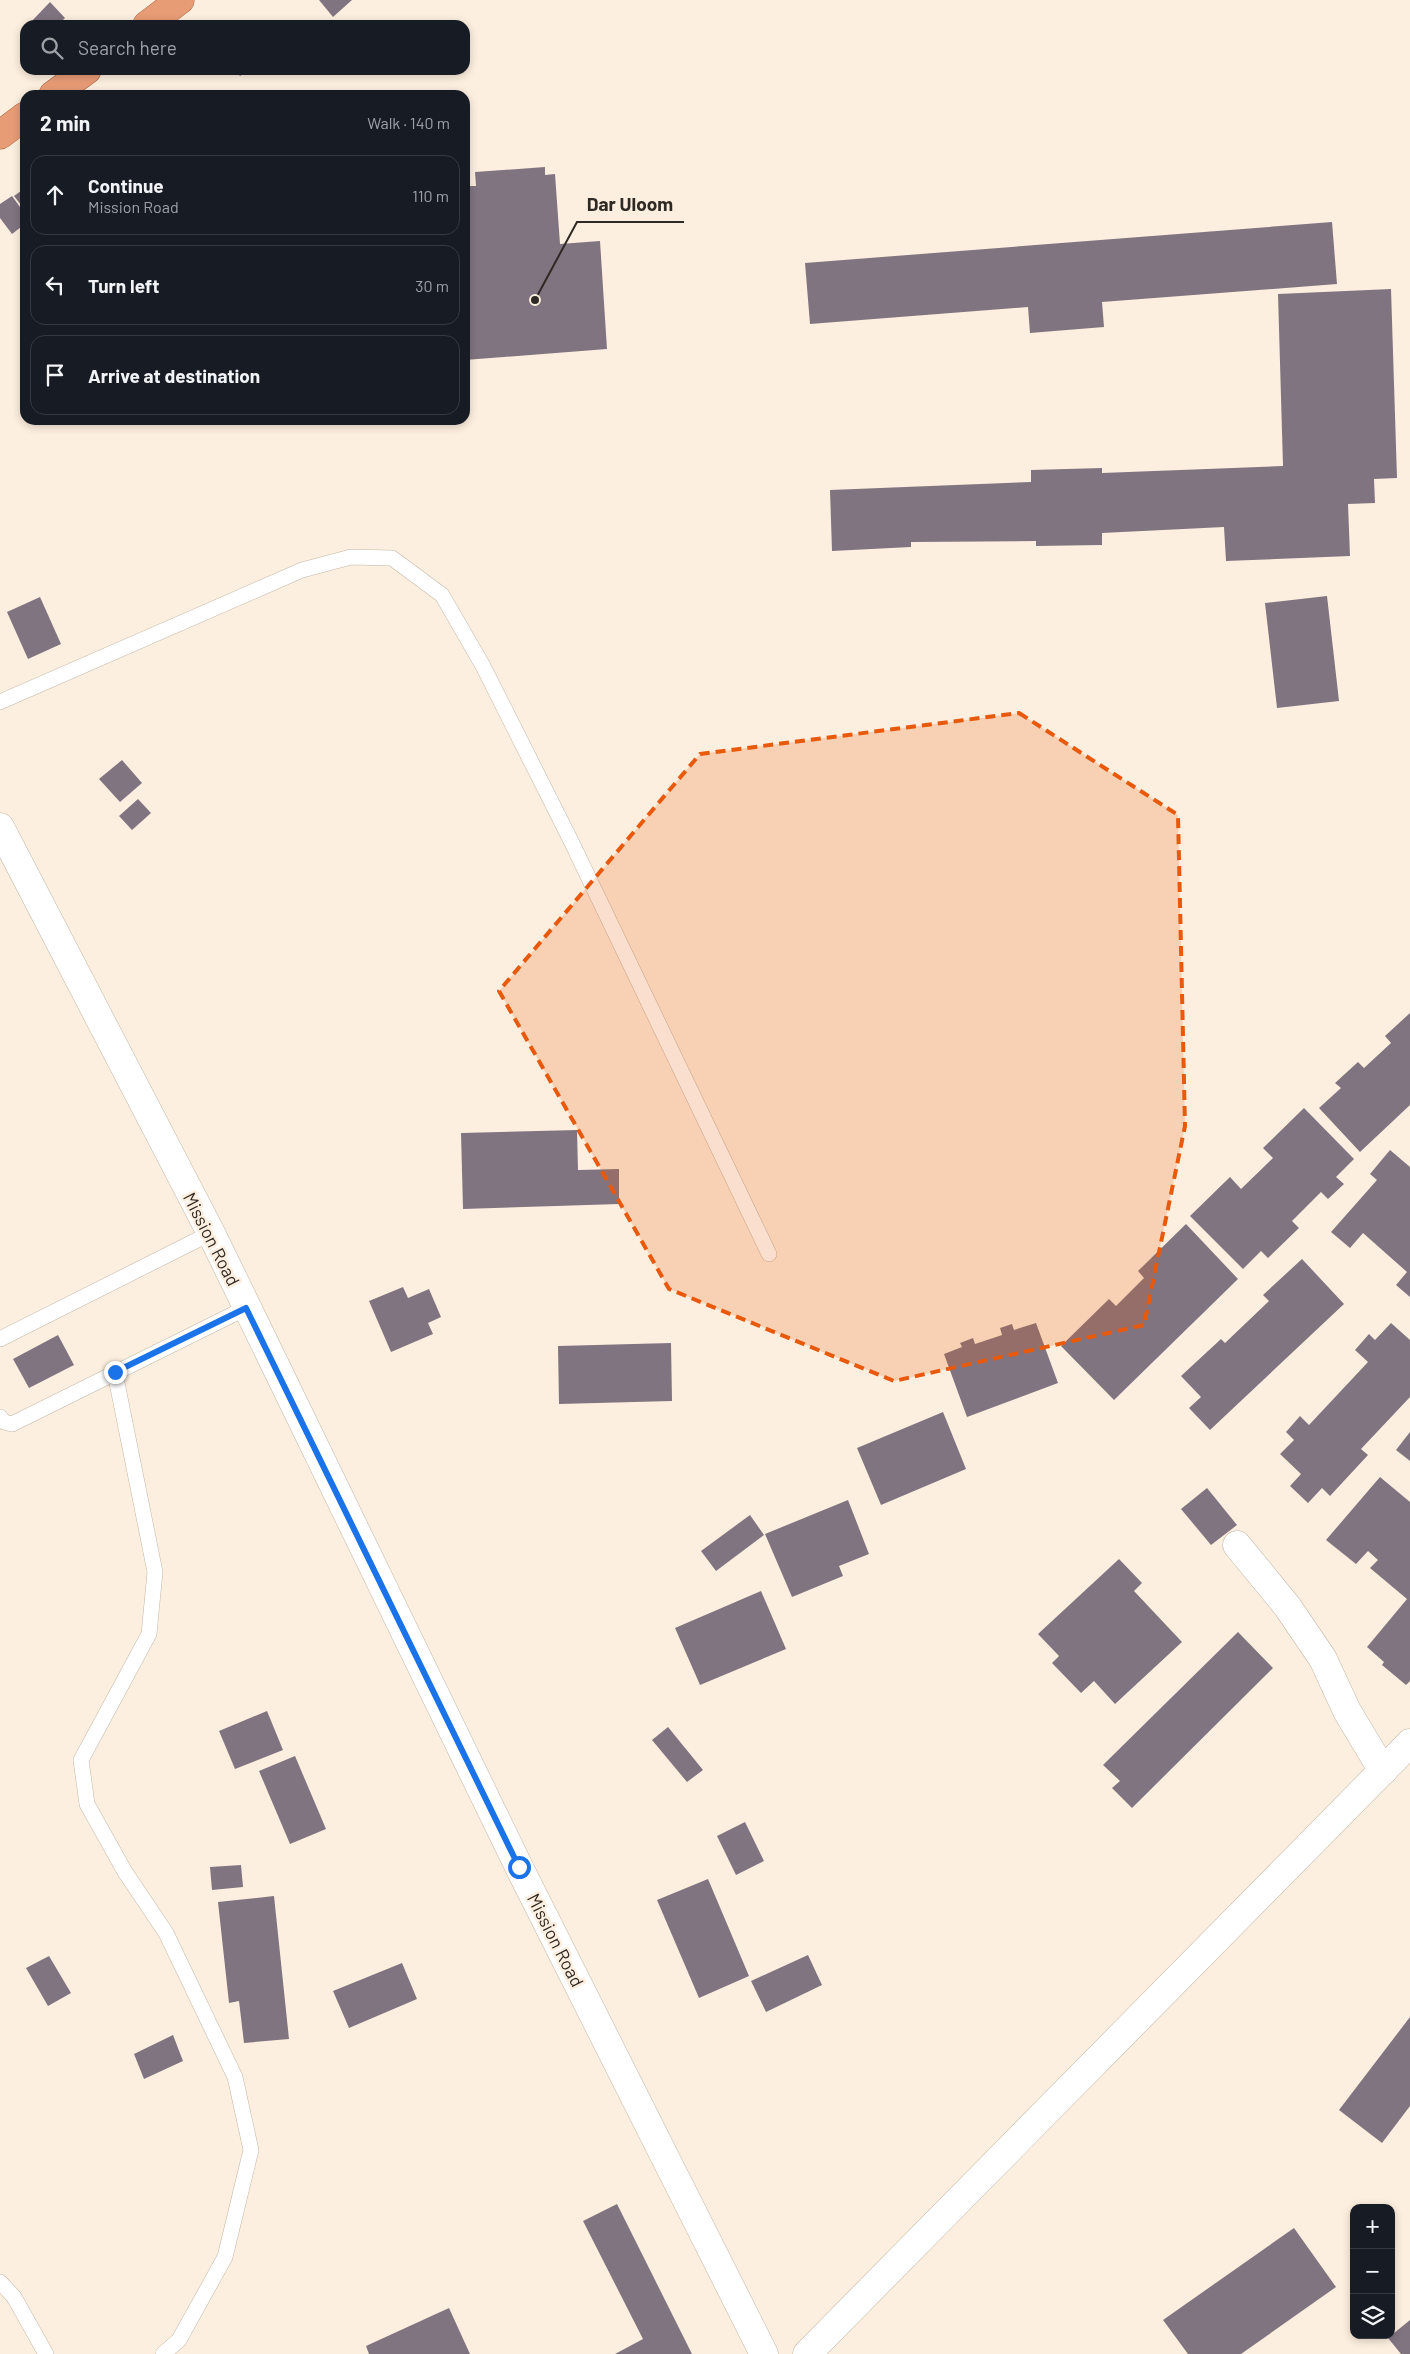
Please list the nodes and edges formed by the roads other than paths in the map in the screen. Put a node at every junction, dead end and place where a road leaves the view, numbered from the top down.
1 (180, 0) edge
2 (154, 20) edge
3 (80, 75) edge
4 (60, 90) edge
5 (20, 120) edge
6 (0, 135) edge
7 (0, 702) edge
8 (3, 840) edge
9 (211, 1233) junction
10 (769, 1254) dead end
11 (246, 1308) junction
12 (0, 1339) edge
13 (115, 1372) junction
14 (0, 1417) edge
15 (1237, 1546) dead end
16 (1410, 1743) edge
17 (1383, 1771) junction
18 (0, 2282) edge
19 (46, 2354) edge
20 (163, 2354) edge
21 (764, 2354) edge
22 (807, 2354) edge

1 - 2 highway
3 - 4 highway
5 - 6 highway
7 - 10 lane
8 - 9 street, Mission Road
9 - 11 street, Mission Road
9 - 12 lane
11 - 13 lane
11 - 21 street, Mission Road
13 - 14 lane
13 - 20 lane
15 - 17 street
16 - 17 street
17 - 22 street
18 - 19 lane

